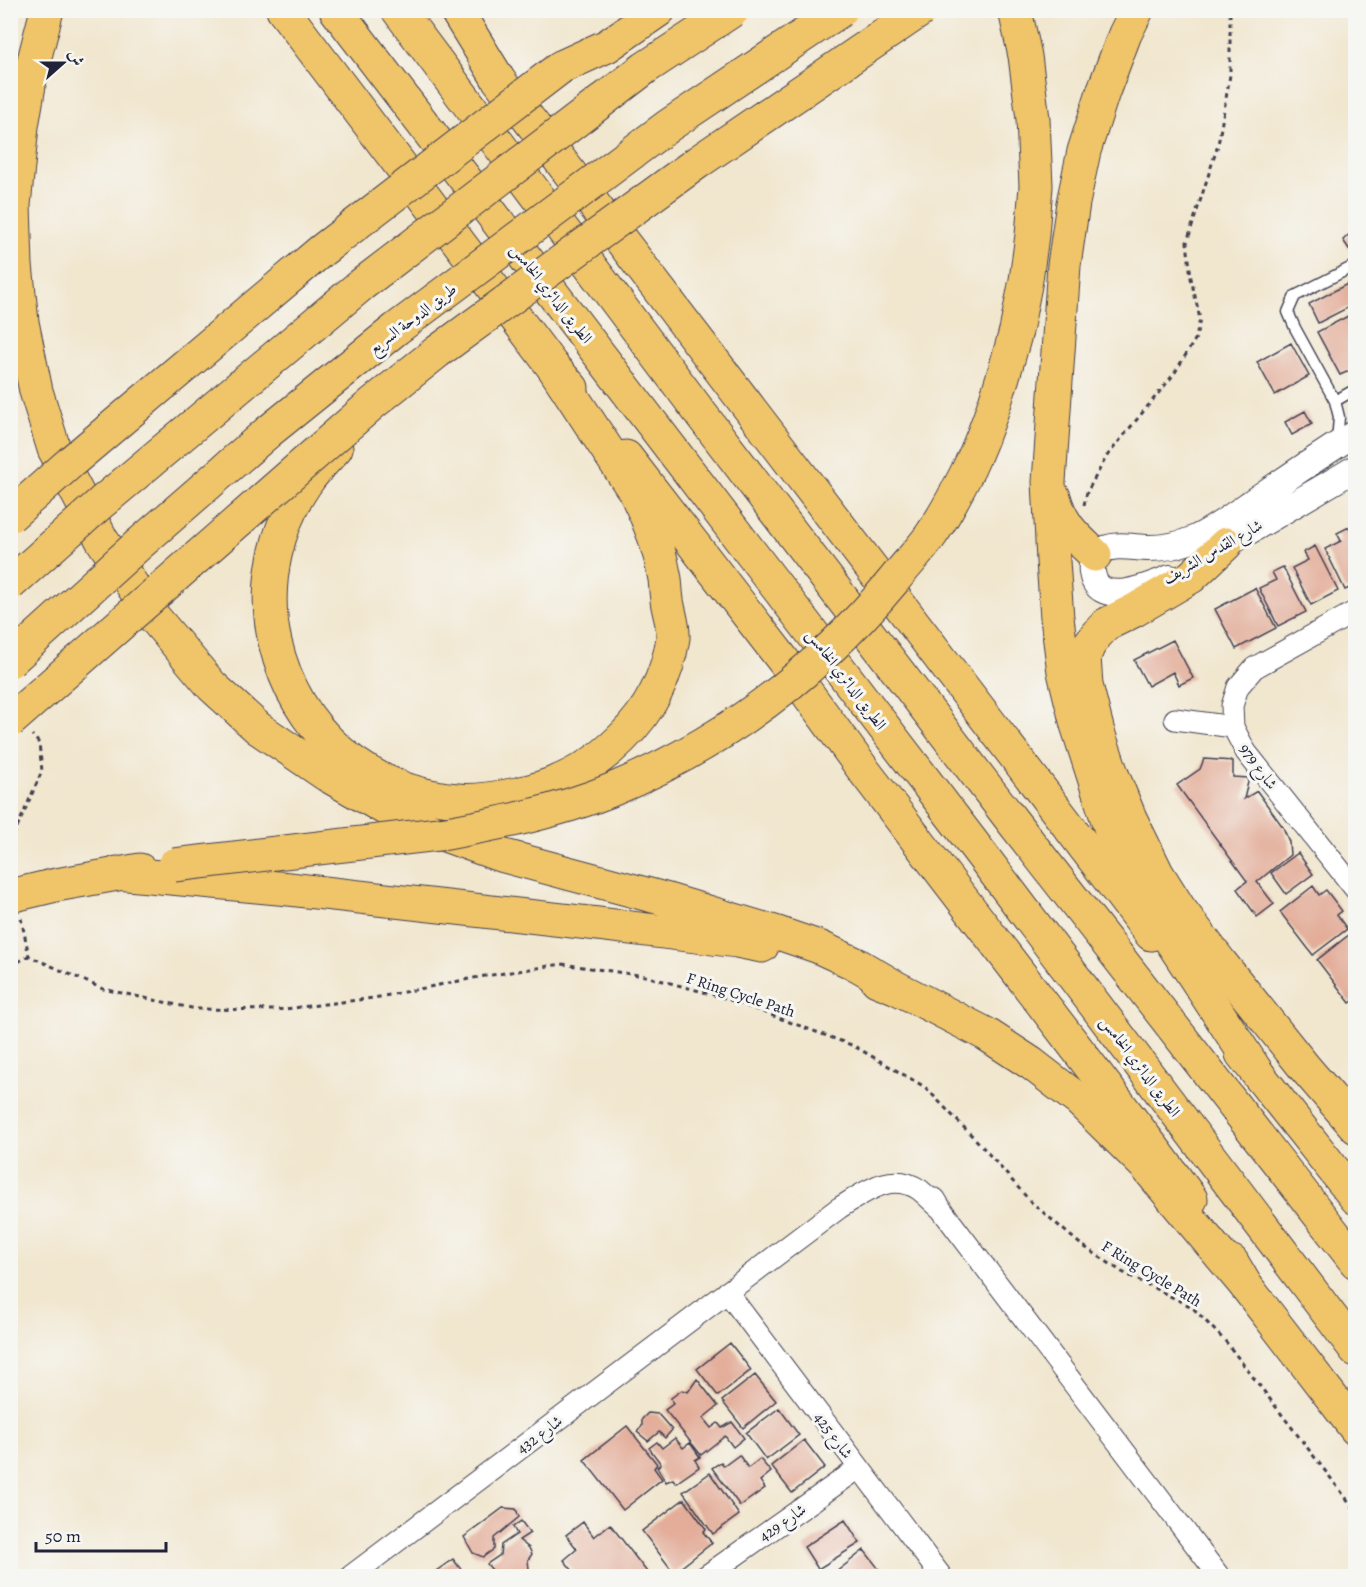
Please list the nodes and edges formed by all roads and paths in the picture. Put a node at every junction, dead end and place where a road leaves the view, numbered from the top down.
1 (47, 10) edge
2 (283, 10) edge
3 (336, 10) edge
4 (398, 10) edge
5 (451, 10) edge
6 (456, 10) edge
7 (626, 10) edge
8 (659, 10) edge
9 (733, 10) edge
10 (841, 10) edge
11 (921, 10) edge
12 (1015, 10) edge
13 (1137, 10) edge
14 (1230, 10) edge
15 (561, 67) junction
16 (497, 76) junction
17 (1356, 265) edge
18 (438, 352) junction
19 (553, 367) junction
20 (1356, 389) edge
21 (1335, 401) junction
22 (1346, 439) edge
23 (1356, 468) edge
24 (1049, 482) junction
25 (10, 516) edge
26 (1226, 544) junction
27 (1085, 545) junction
28 (10, 584) edge
29 (1356, 611) edge
30 (10, 661) edge
31 (1175, 719) dead end
32 (18, 724) edge
33 (1233, 727) junction
34 (10, 844) edge
35 (117, 873) junction
36 (1356, 890) edge
37 (15, 904) edge
38 (29, 956) junction
39 (10, 966) edge
40 (897, 987) junction
41 (1260, 1077) junction
42 (1356, 1127) edge
43 (1356, 1198) edge
44 (1356, 1262) edge
45 (1246, 1286) junction
46 (727, 1292) junction
47 (1356, 1350) edge
48 (1356, 1429) edge
49 (859, 1468) junction
50 (1356, 1511) edge
51 (351, 1576) edge
52 (706, 1576) edge
53 (941, 1576) edge
54 (1219, 1576) edge

1 - 40 highway
2 - 19 highway
3 - 47 highway, الطريق الدائري الخامس
4 - 44 highway
5 - 16 highway
6 - 16 highway
7 - 15 highway
8 - 15 highway
9 - 28 highway, bridge
10 - 30 highway, طريق الدوحة السريع, bridge
11 - 18 highway, bridge
12 - 35 highway, bridge
13 - 24 highway
14 - 27 path
15 - 25 highway, bridge
16 - 41 highway
17 - 21 lane
18 - 19 highway, bridge
18 - 32 highway, bridge
19 - 45 highway
20 - 21 lane
21 - 22 lane
22 - 27 street, شارع القدس الشريف
23 - 26 street, شارع القدس الشريف
24 - 27 highway
24 - 41 highway
26 - 27 street, شارع القدس الشريف
26 - 42 highway
29 - 33 street, شارع 979
31 - 33 street
32 - 34 path
33 - 36 street, شارع 979
35 - 37 highway, bridge
35 - 40 highway
37 - 38 path
38 - 39 path
38 - 50 path, F Ring Cycle Path
40 - 45 highway
41 - 43 highway
45 - 48 highway
46 - 49 street, شارع 425
46 - 51 street, شارع 432
46 - 54 street, شارع 432
49 - 52 street, شارع 429
49 - 53 street, شارع 425

